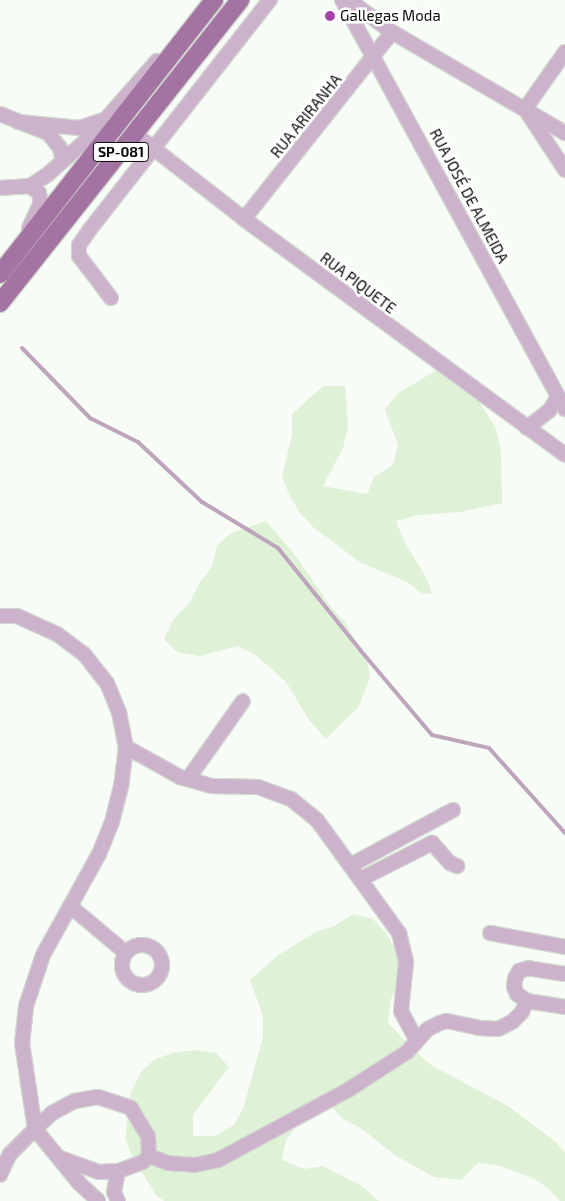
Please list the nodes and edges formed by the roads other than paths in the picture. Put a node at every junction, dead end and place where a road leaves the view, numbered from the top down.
1 (214, 0) edge
2 (240, 0) edge
3 (270, 0) edge
4 (342, 0) edge
5 (349, 0) edge
6 (392, 32) junction
7 (186, 37) junction
8 (565, 52) edge
9 (375, 57) junction
10 (524, 109) junction
11 (0, 114) edge
12 (108, 118) junction
13 (18, 122) junction
14 (565, 133) edge
15 (135, 134) junction
16 (154, 148) junction
17 (63, 160) junction
18 (565, 170) edge
19 (30, 186) junction
20 (0, 188) edge
21 (244, 219) junction
22 (19, 249) junction
23 (0, 274) edge
24 (111, 298) dead end
25 (0, 303) edge
26 (562, 403) edge
27 (527, 428) junction
28 (565, 455) edge
29 (0, 616) edge
30 (243, 700) dead end
31 (126, 748) junction
32 (188, 779) junction
33 (454, 810) dead end
34 (351, 865) junction
35 (456, 866) dead end
36 (361, 879) junction
37 (70, 906) junction
38 (490, 933) dead end
39 (565, 947) edge
40 (126, 953) dead end
41 (565, 974) edge
42 (527, 1001) junction
43 (565, 1007) edge
44 (417, 1041) junction
45 (34, 1129) junction
46 (149, 1156) junction
47 (60, 1158) junction
48 (118, 1171) junction
49 (0, 1175) edge
50 (98, 1201) edge
51 (118, 1201) edge

1 - 7 main road, SP-081
2 - 15 main road, SP-081
3 - 16 street
4 - 9 street, RUA JOSÉ DE ALMEIDA
5 - 6 street
6 - 9 street, RUA ARIRANHA
6 - 10 street
7 - 12 street
7 - 22 main road, SP-081
8 - 10 street
9 - 21 street, RUA ARIRANHA
9 - 26 street, RUA JOSÉ DE ALMEIDA
10 - 14 street
10 - 18 street
11 - 13 street
12 - 13 street
12 - 17 street
13 - 17 street
15 - 16 street, RUA PIQUETE
15 - 25 main road, SP-081
16 - 21 street, RUA PIQUETE
16 - 24 street
17 - 19 street
19 - 20 street
19 - 22 street
21 - 27 street, RUA PIQUETE
22 - 23 main road, SP-081
26 - 27 street
27 - 28 street, RUA PIQUETE
29 - 31 street
30 - 32 street
31 - 32 street
31 - 37 street
32 - 34 street
33 - 34 street
34 - 36 street
35 - 36 street
36 - 44 street
37 - 40 street
37 - 45 street
38 - 39 street
41 - 42 street
42 - 43 street
42 - 44 street
44 - 46 street
45 - 46 street
45 - 47 street
45 - 49 street
46 - 48 street
47 - 48 street
47 - 50 street
48 - 51 street

